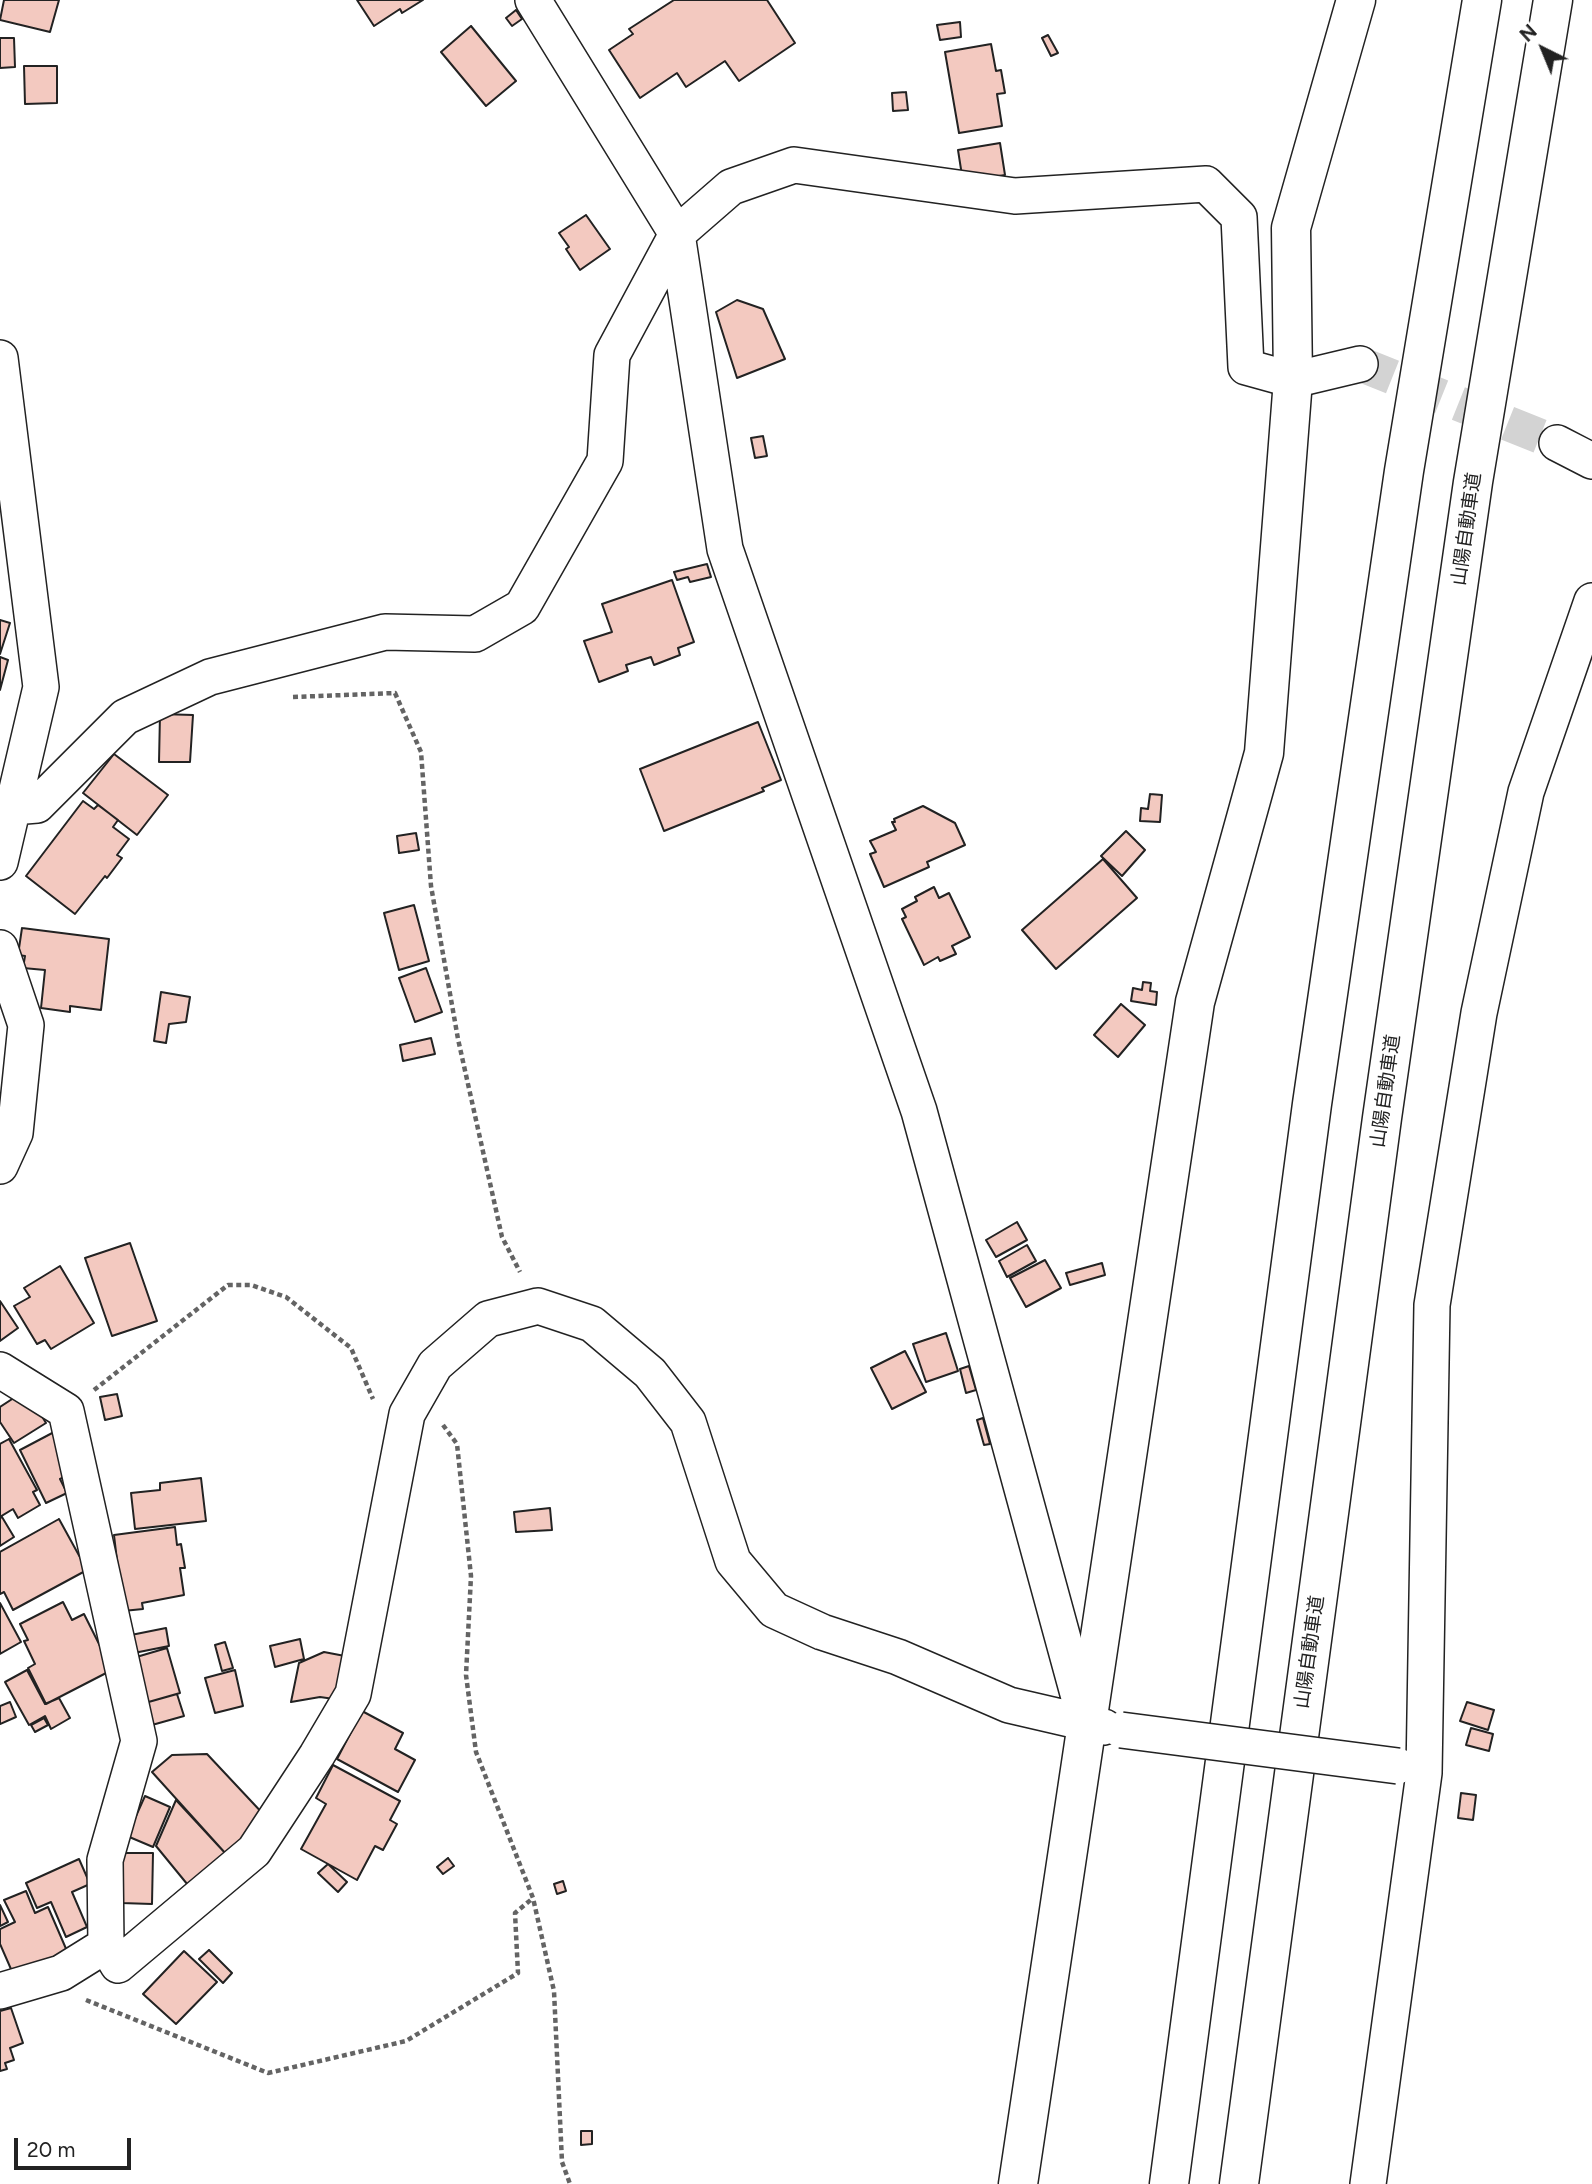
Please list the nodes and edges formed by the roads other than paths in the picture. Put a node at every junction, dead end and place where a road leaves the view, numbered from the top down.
1 (533, 0) edge
2 (1356, 0) edge
3 (1482, 0) edge
4 (1553, 0) edge
5 (677, 234) junction
6 (0, 358) edge
7 (1360, 364) tunnel mouth
8 (1293, 380) junction
9 (1558, 443) tunnel mouth
10 (1592, 461) edge
11 (1592, 601) edge
12 (13, 807) junction
13 (0, 862) edge
14 (0, 948) edge
15 (0, 1166) edge
16 (0, 1370) edge
17 (1104, 1726) junction
18 (1411, 1770) junction
19 (106, 1945) junction
20 (0, 1991) edge
21 (1018, 2184) edge
22 (1168, 2184) edge
23 (1239, 2184) edge
24 (1368, 2184) edge

1 - 5 street
2 - 8 main road
3 - 22 main road
4 - 23 main road, 山陽自動車道
5 - 8 street
5 - 12 street
5 - 17 street
6 - 12 street
7 - 8 street
8 - 17 main road
9 - 10 street
11 - 18 street
12 - 13 street
14 - 15 street
16 - 19 street
17 - 18 street, bridge
17 - 19 street
17 - 21 main road
18 - 24 street
19 - 20 street

